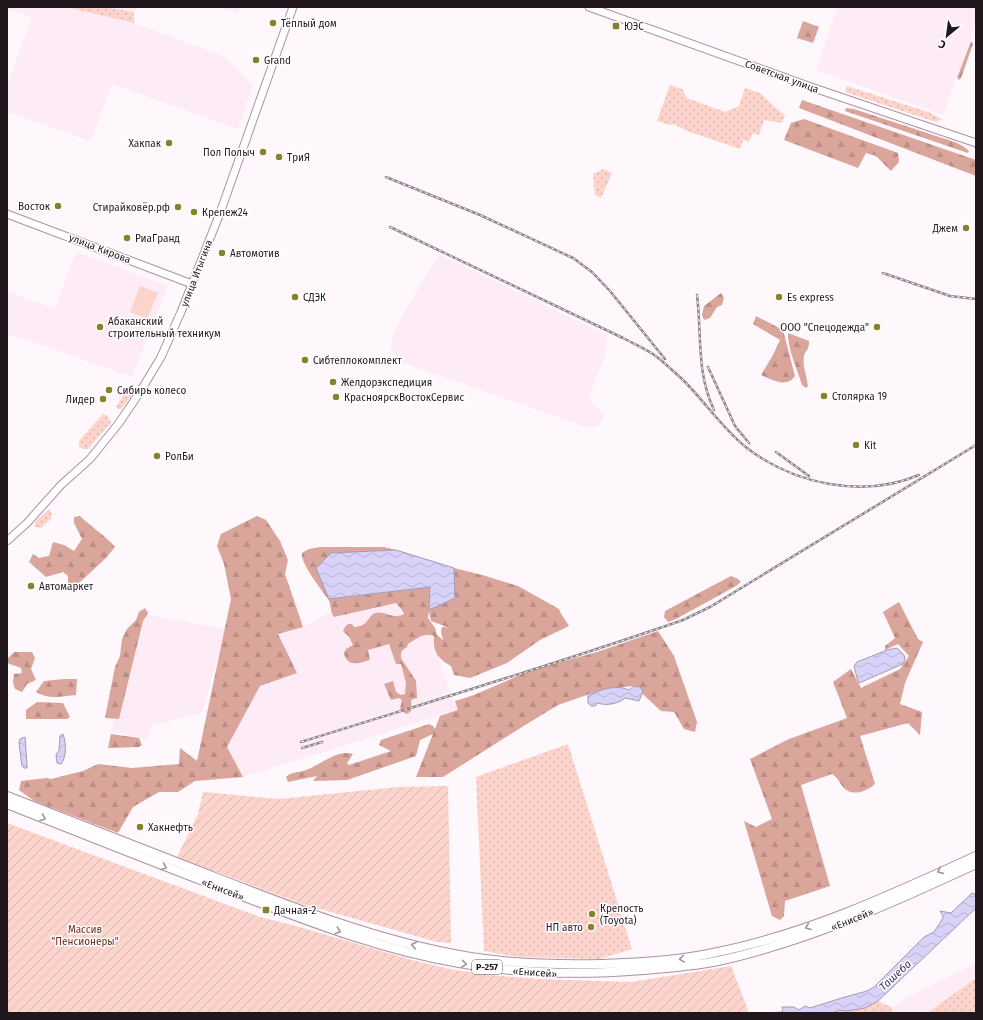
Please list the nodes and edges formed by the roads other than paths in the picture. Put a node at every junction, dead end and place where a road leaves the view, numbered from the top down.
1 (293, 7) edge
2 (589, 7) edge
3 (976, 143) edge
4 (7, 214) edge
5 (192, 284) junction
6 (7, 541) edge
7 (7, 796) edge
8 (7, 804) edge
9 (976, 856) edge
10 (976, 864) edge

1 - 5 main road, улица Итыгина
2 - 3 main road, Советская улица
4 - 5 main road, улица Кирова
5 - 6 main road, улица Итыгина
9 -> 7 highway, «Енисей» / Р-257
8 -> 10 highway, «Енисей» / Р-257

